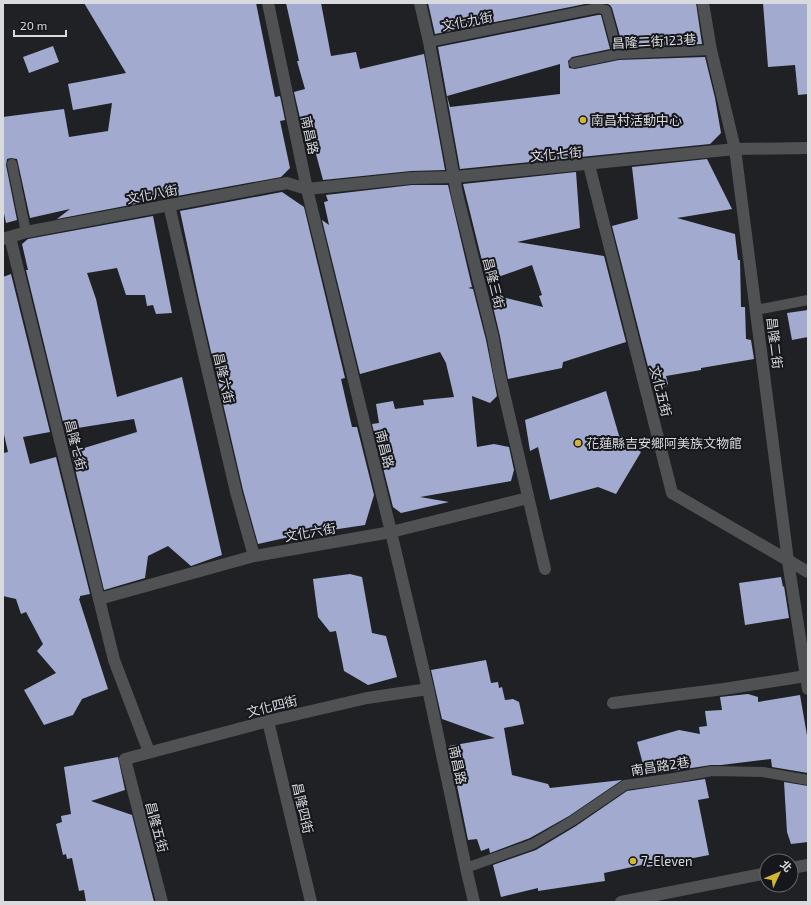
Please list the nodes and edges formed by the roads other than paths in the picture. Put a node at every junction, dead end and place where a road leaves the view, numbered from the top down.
1 (268, 3) edge
2 (420, 3) edge
3 (703, 3) edge
4 (429, 42) junction
5 (712, 50) junction
6 (618, 54) junction
7 (574, 63) dead end
8 (808, 148) edge
9 (735, 149) junction
10 (12, 164) dead end
11 (590, 165) junction
12 (455, 177) junction
13 (307, 189) junction
14 (169, 205) junction
15 (26, 232) junction
16 (7, 238) edge
17 (808, 300) edge
18 (756, 310) junction
19 (528, 498) junction
20 (391, 532) junction
21 (254, 556) junction
22 (788, 560) junction
23 (545, 569) dead end
24 (808, 572) edge
25 (99, 599) junction
26 (806, 676) junction
27 (428, 689) junction
28 (808, 689) edge
29 (613, 703) dead end
30 (268, 721) junction
31 (149, 752) junction
32 (125, 759) joint
33 (808, 780) edge
34 (466, 868) junction
35 (759, 875) edge
36 (629, 901) edge
37 (162, 902) edge
38 (311, 902) edge
39 (474, 902) edge

1 - 13 street, 南昌路
2 - 4 street, 昌隆三街
3 - 5 street, 昌隆二街
4 - 6 lane, 文化九街
4 - 12 street, 昌隆三街
5 - 6 lane, 昌隆二街123巷
5 - 9 street, 昌隆二街
6 - 7 lane, 昌隆二街123巷
8 - 9 street, 文化七街
9 - 11 street, 文化七街
9 - 18 street, 昌隆二街
10 - 15 lane
11 - 12 street, 文化七街
11 - 22 street, 文化五街
12 - 13 street, 文化七街
12 - 19 street, 昌隆三街
13 - 14 street, 文化八街
13 - 20 street, 南昌路
14 - 15 street, 文化八街
14 - 21 street, 昌隆六街
15 - 16 street, 文化八街
16 - 25 street, 昌隆七街
17 - 18 lane
18 - 22 street, 昌隆二街
19 - 20 street, 文化六街
19 - 23 street, 昌隆三街
20 - 21 street, 文化六街
20 - 27 street, 南昌路
21 - 25 street, 文化六街
22 - 24 street, 文化五街
22 - 26 street, 昌隆二街
25 - 31 street, 昌隆七街
26 - 28 street, 昌隆二街
26 - 29 street
27 - 30 street, 文化四街
27 - 34 street, 南昌路
30 - 31 street, 文化四街
30 - 38 street, 昌隆四街
31 - 32 street, 文化四街
32 - 37 street, 昌隆五街
33 - 34 lane, 南昌路2巷
34 - 39 street, 南昌路
35 - 36 street

